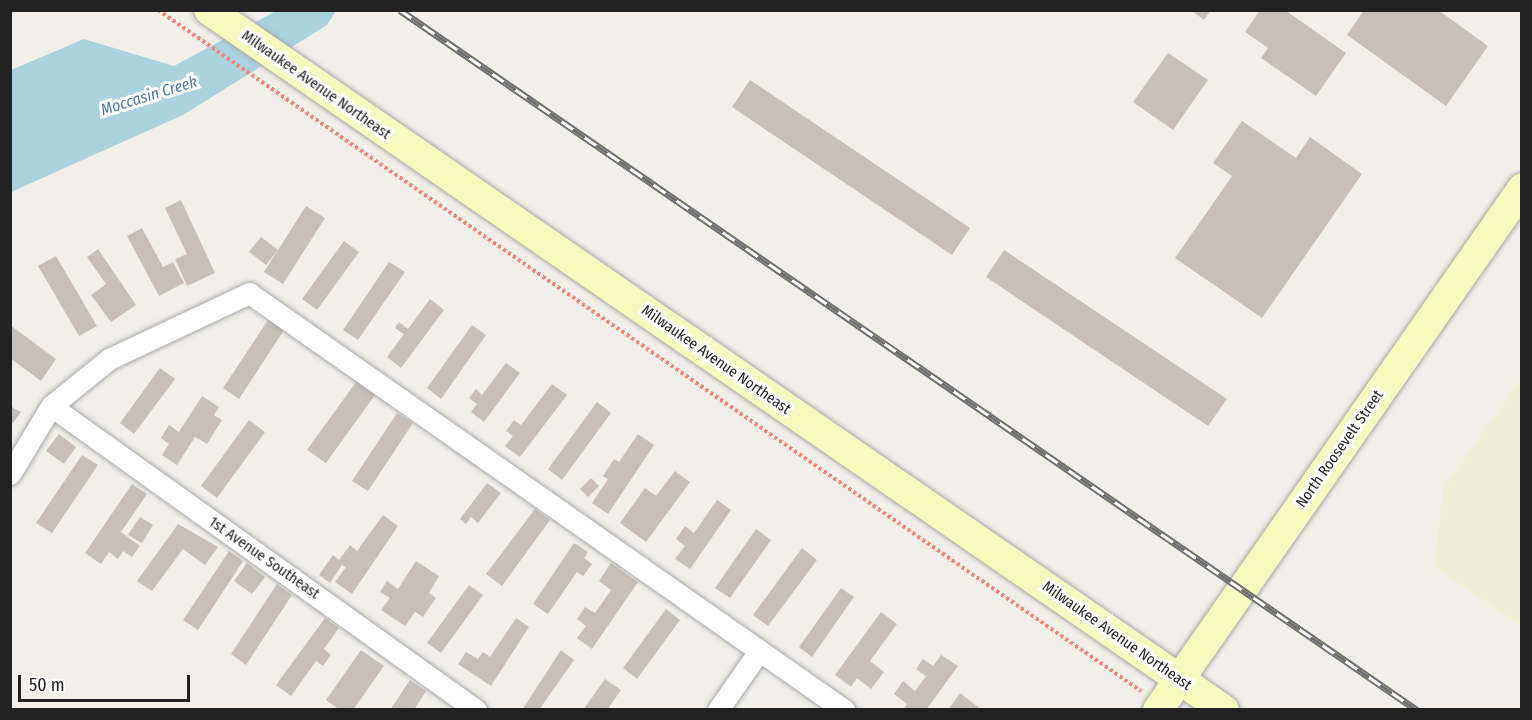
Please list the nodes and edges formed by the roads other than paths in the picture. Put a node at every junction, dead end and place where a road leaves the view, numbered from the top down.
1 (209, 10) edge
2 (1521, 189) edge
3 (51, 406) junction
4 (10, 474) edge
5 (759, 651) junction
6 (1179, 679) junction
7 (1160, 708) edge
8 (476, 710) edge
9 (718, 710) edge
10 (844, 710) edge
11 (1224, 710) edge

1 - 6 street, Milwaukee Avenue Northeast
2 - 6 street, North Roosevelt Street
3 - 4 street
3 - 5 street
3 - 8 street, 1st Avenue Southeast
5 - 9 street
5 - 10 street
6 - 7 street, North Roosevelt Street
6 - 11 street, Milwaukee Avenue Northeast

